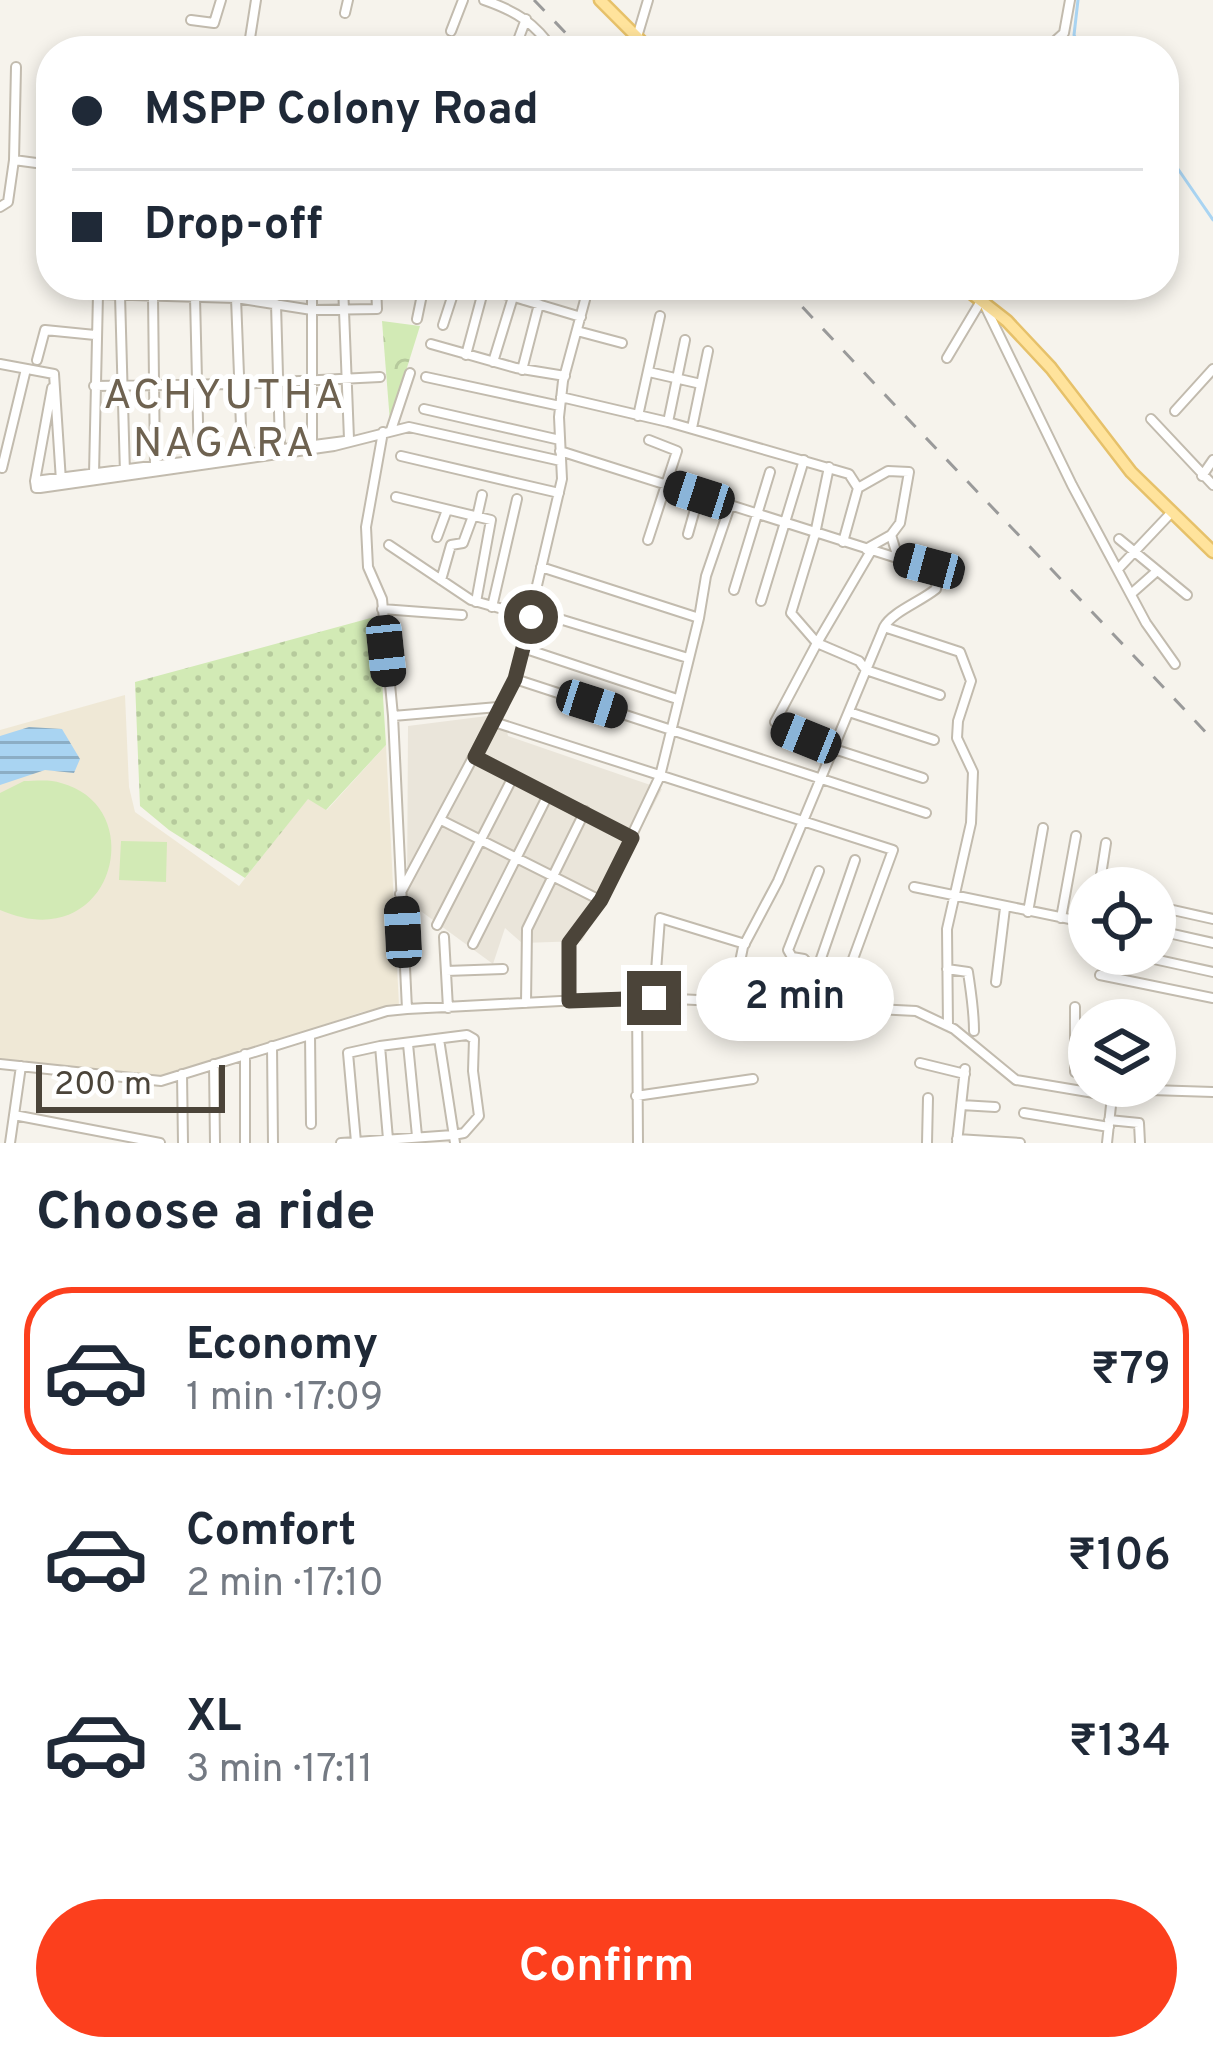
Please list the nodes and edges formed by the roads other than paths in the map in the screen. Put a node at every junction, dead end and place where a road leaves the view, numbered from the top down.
1 (221, 0) edge
2 (256, 0) edge
3 (348, 0) edge
4 (463, 0) edge
5 (484, 0) edge
6 (600, 0) edge
7 (648, 0) edge
8 (1070, 0) edge
9 (345, 13) dead end
10 (526, 19) junction
11 (191, 20) dead end
12 (451, 32) dead end
13 (543, 35) edge
14 (250, 36) edge
15 (520, 36) edge
16 (634, 36) edge
17 (644, 36) edge
18 (1061, 36) edge
19 (16, 67) dead end
20 (14, 160) junction
21 (36, 163) edge
22 (0, 207) edge
23 (97, 300) edge
24 (120, 300) edge
25 (153, 300) edge
26 (195, 300) edge
27 (236, 300) edge
28 (249, 300) edge
29 (312, 300) edge
30 (344, 300) edge
31 (376, 300) edge
32 (421, 300) edge
33 (451, 300) edge
34 (477, 300) edge
35 (512, 300) edge
36 (524, 300) edge
37 (585, 300) edge
38 (978, 300) edge
39 (275, 304) junction
40 (538, 304) junction
41 (983, 305) junction
42 (312, 310) junction
43 (344, 310) junction
44 (580, 316) junction
45 (660, 316) dead end
46 (417, 319) dead end
47 (443, 325) dead end
48 (577, 331) junction
49 (94, 335) junction
50 (685, 340) dead end
51 (622, 343) dead end
52 (431, 344) dead end
53 (708, 351) dead end
54 (466, 355) junction
55 (947, 358) dead end
56 (37, 360) dead end
57 (493, 362) junction
58 (0, 364) edge
59 (26, 369) junction
60 (1213, 369) edge
61 (522, 370) junction
62 (649, 372) junction
63 (410, 373) dead end
64 (55, 374) junction
65 (426, 376) dead end
66 (565, 376) junction
67 (380, 377) dead end
68 (677, 378) junction
69 (347, 380) junction
70 (315, 381) junction
71 (278, 382) junction
72 (155, 383) junction
73 (196, 384) junction
74 (239, 384) junction
75 (701, 384) junction
76 (94, 386) junction
77 (122, 386) junction
78 (561, 402) junction
79 (424, 409) dead end
80 (1175, 411) dead end
81 (638, 416) junction
82 (1150, 419) dead end
83 (668, 422) junction
84 (692, 428) junction
85 (387, 432) junction
86 (347, 440) junction
87 (649, 440) dead end
88 (312, 442) junction
89 (281, 450) junction
90 (560, 450) junction
91 (242, 452) junction
92 (401, 456) dead end
93 (804, 460) junction
94 (1213, 460) edge
95 (199, 462) junction
96 (155, 466) junction
97 (830, 467) junction
98 (2, 468) edge
99 (770, 472) dead end
100 (125, 473) junction
101 (94, 474) junction
102 (1202, 476) junction
103 (62, 482) junction
104 (666, 484) junction
105 (1213, 485) edge
106 (858, 488) junction
107 (559, 493) junction
108 (482, 495) dead end
109 (699, 495) junction
110 (396, 497) dead end
111 (517, 499) dead end
112 (730, 506) junction
113 (447, 510) junction
114 (1171, 513) junction
115 (757, 514) junction
116 (475, 516) junction
117 (784, 523) junction
118 (815, 534) junction
119 (688, 535) dead end
120 (890, 535) junction
121 (437, 537) dead end
122 (1119, 539) dead end
123 (648, 540) dead end
124 (843, 542) junction
125 (389, 545) dead end
126 (869, 550) junction
127 (1133, 552) junction
128 (1213, 552) edge
129 (898, 558) junction
130 (540, 567) junction
131 (1119, 568) junction
132 (1157, 571) junction
133 (441, 580) junction
134 (734, 590) dead end
135 (1131, 594) junction
136 (1186, 595) dead end
137 (760, 601) dead end
138 (476, 602) junction
139 (492, 607) junction
140 (382, 609) junction
141 (461, 614) dead end
142 (532, 614) junction
143 (700, 617) junction
144 (884, 627) junction
145 (817, 643) junction
146 (524, 648) junction
147 (688, 658) junction
148 (1175, 664) dead end
149 (866, 670) junction
150 (515, 679) junction
151 (940, 695) dead end
152 (677, 699) junction
153 (498, 707) junction
154 (849, 712) junction
155 (392, 716) junction
156 (494, 722) junction
157 (669, 730) junction
158 (934, 740) dead end
159 (834, 749) junction
160 (475, 757) junction
161 (660, 776) junction
162 (513, 777) junction
163 (923, 778) dead end
164 (821, 779) junction
165 (549, 794) junction
166 (585, 812) junction
167 (926, 813) dead end
168 (441, 820) junction
169 (802, 823) junction
170 (1043, 828) dead end
171 (1076, 836) dead end
172 (632, 838) junction
173 (481, 840) junction
174 (1106, 843) dead end
175 (515, 859) junction
176 (855, 860) dead end
177 (1102, 867) edge
178 (819, 871) dead end
179 (553, 878) junction
180 (914, 887) dead end
181 (400, 894) junction
182 (953, 895) junction
183 (601, 900) junction
184 (1006, 908) junction
185 (1176, 911) edge
186 (1028, 912) junction
187 (1061, 918) junction
188 (1068, 919) edge
189 (1213, 919) edge
190 (437, 925) dead end
191 (1176, 935) edge
192 (444, 937) dead end
193 (1213, 943) edge
194 (473, 944) dead end
195 (745, 944) junction
196 (1176, 964) edge
197 (814, 966) junction
198 (503, 969) dead end
199 (947, 969) junction
200 (446, 970) junction
201 (1213, 972) edge
202 (1100, 976) dead end
203 (996, 982) dead end
204 (637, 997) junction
205 (654, 998) junction
206 (1213, 998) edge
207 (569, 1001) junction
208 (732, 1001) junction
209 (526, 1003) junction
210 (801, 1005) junction
211 (448, 1008) junction
212 (407, 1009) junction
213 (948, 1026) junction
214 (974, 1031) dead end
215 (310, 1035) junction
216 (439, 1039) junction
217 (408, 1044) junction
218 (272, 1046) junction
219 (380, 1046) junction
220 (245, 1054) junction
221 (920, 1063) dead end
222 (0, 1064) edge
223 (214, 1064) junction
224 (21, 1066) junction
225 (182, 1074) junction
226 (753, 1079) dead end
227 (1068, 1087) edge
228 (1176, 1091) edge
229 (1213, 1092) edge
230 (636, 1096) junction
231 (928, 1098) dead end
232 (961, 1105) junction
233 (995, 1107) dead end
234 (1112, 1107) edge
235 (1024, 1113) dead end
236 (14, 1115) junction
237 (1109, 1123) junction
238 (311, 1124) dead end
239 (418, 1136) junction
240 (388, 1139) junction
241 (454, 1139) edge
242 (957, 1141) edge
243 (356, 1142) edge
244 (985, 1142) edge
245 (10, 1143) edge
246 (154, 1143) edge
247 (183, 1143) edge
248 (214, 1143) edge
249 (244, 1143) edge
250 (273, 1143) edge
251 (341, 1143) edge
252 (638, 1143) edge
253 (927, 1143) edge
254 (1018, 1143) edge
255 (1107, 1143) edge
256 (1140, 1143) edge

1 - 11 street
2 - 14 street
3 - 9 street
4 - 12 street
5 - 10 street
6 - 16 main road
7 - 17 street
8 - 18 street
10 - 13 street
10 - 15 street
19 - 20 street
20 - 21 street
20 - 22 street
23 - 49 street
24 - 77 street
25 - 72 street
26 - 73 street
27 - 74 street
28 - 39 street
29 - 42 street
30 - 43 street
31 - 43 street
32 - 46 street
33 - 47 street
34 - 54 street
35 - 57 street
36 - 40 street
37 - 44 street
38 - 41 main road
39 - 42 street
39 - 71 street
40 - 44 street
40 - 61 street
41 - 55 street
41 - 114 main road
41 - 131 street
42 - 43 street
42 - 70 street
43 - 69 street
44 - 48 street
45 - 62 street
48 - 51 street
48 - 66 street
49 - 56 street
49 - 76 street
50 - 68 street
52 - 54 street
53 - 75 street
54 - 57 street
57 - 61 street
58 - 59 street
59 - 64 street
59 - 98 street
60 - 80 street
61 - 66 street
62 - 68 street
62 - 81 street
63 - 85 street
64 - 103 street
64 - 103 street
65 - 78 street
66 - 78 street
67 - 69 street
68 - 75 street
68 - 83 street
69 - 70 street
69 - 86 street
70 - 71 street
70 - 88 street
71 - 74 street
71 - 89 street
72 - 73 street
72 - 77 street
72 - 96 street
73 - 74 street
73 - 95 street
74 - 91 street
75 - 84 street
76 - 77 street
76 - 101 street
77 - 100 street
78 - 81 street
78 - 90 street
79 - 90 street
81 - 83 street
82 - 102 street
83 - 84 street
84 - 93 street
85 - 86 street
85 - 90 street
85 - 140 street
86 - 88 street
86 - 89 street
87 - 104 street
88 - 89 street
89 - 91 street
89 - 95 street
90 - 104 street
90 - 107 street
91 - 95 street
92 - 107 street
93 - 97 street
93 - 117 street
94 - 102 street
95 - 96 street
95 - 100 street
96 - 100 street
97 - 106 street
97 - 118 street
99 - 115 street
100 - 101 street
100 - 103 street
101 - 103 street
102 - 105 street
104 - 109 street
104 - 123 street
106 - 120 street
106 - 124 street
107 - 130 street
108 - 116 street
109 - 112 street
109 - 119 street
110 - 113 street
111 - 139 street
112 - 115 street
112 - 143 street
113 - 116 street
113 - 121 street
114 - 127 street
114 - 128 main road
115 - 117 street
115 - 134 street
116 - 133 street
116 - 138 street
117 - 118 street
117 - 137 street
118 - 124 street
118 - 145 street
120 - 126 street
120 - 129 street
122 - 127 street
124 - 126 street
125 - 133 street
126 - 129 street
126 - 145 street
127 - 131 street
127 - 132 street
129 - 144 street
130 - 142 street
130 - 143 street
131 - 135 street
132 - 135 street
132 - 136 street
133 - 138 street
135 - 148 street
138 - 139 street
139 - 142 street
140 - 141 street
140 - 155 street
142 - 146 street
142 - 147 street
143 - 147 street
144 - 149 street
144 - 182 street
145 - 149 street
145 - 159 street
146 - 150 street
146 - 152 street
147 - 152 street
149 - 151 street
149 - 154 street
150 - 153 street
150 - 157 street
152 - 157 street
153 - 155 street
153 - 156 street
154 - 158 street
154 - 159 street
155 - 181 street
156 - 160 street
156 - 161 street
157 - 161 street
157 - 164 street
159 - 163 street
159 - 164 street
160 - 162 street
160 - 168 street
161 - 169 street
161 - 172 street
162 - 165 street
162 - 173 street
164 - 167 street
164 - 169 street
165 - 166 street
165 - 175 street
166 - 172 street
166 - 179 street
168 - 173 street
168 - 181 street
169 - 195 street
169 - 197 street
170 - 186 street
171 - 187 street
172 - 183 street
173 - 175 street
173 - 190 street
174 - 177 street
175 - 179 street
175 - 194 street
176 - 197 street
178 - 197 street
179 - 183 street
179 - 209 street
180 - 182 street
181 - 212 street
182 - 184 street
182 - 199 street
183 - 207 street
184 - 186 street
184 - 203 street
185 - 189 street
186 - 187 street
187 - 188 street
191 - 193 street
192 - 200 street
195 - 205 street
195 - 208 street
196 - 201 street
197 - 210 street
198 - 200 street
199 - 213 street
199 - 214 street
200 - 211 street
202 - 206 street
204 - 205 street
204 - 207 street
204 - 230 street
205 - 208 street
207 - 209 street
208 - 210 street
209 - 211 street
210 - 213 street
211 - 212 street
212 - 215 street
213 - 227 street
215 - 218 street
215 - 238 street
216 - 217 street
216 - 241 street
216 - 241 street
217 - 219 street
217 - 239 street
218 - 220 street
218 - 250 street
219 - 240 street
219 - 243 street
220 - 223 street
220 - 249 street
221 - 232 street
222 - 224 street
223 - 225 street
223 - 248 street
224 - 225 street
224 - 236 street
225 - 247 street
226 - 230 street
228 - 229 street
230 - 252 street
231 - 253 street
232 - 233 street
232 - 242 street
234 - 237 street
235 - 237 street
236 - 245 street
236 - 246 street
237 - 255 street
237 - 256 street
239 - 240 street
239 - 241 street
240 - 243 street
242 - 244 street
243 - 251 street
244 - 254 street

